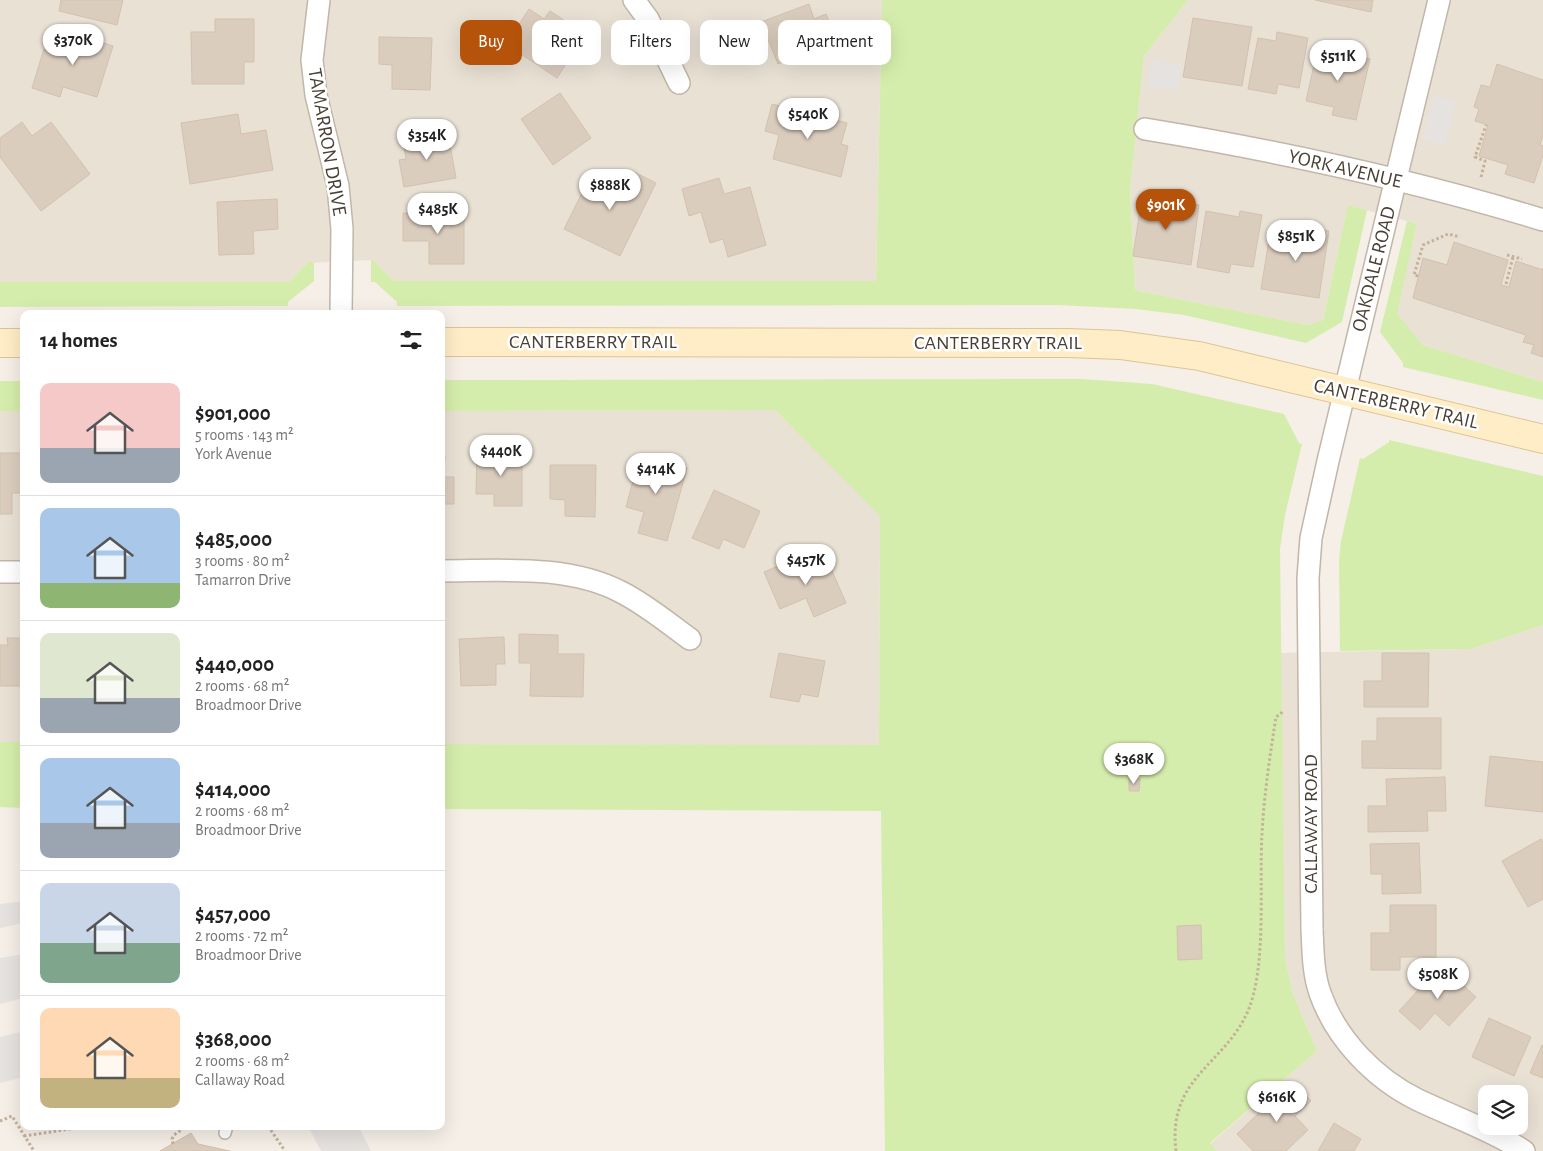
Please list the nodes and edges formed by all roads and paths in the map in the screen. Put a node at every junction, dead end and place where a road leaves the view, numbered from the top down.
1 (319, 0) edge
2 (634, 0) edge
3 (1439, 0) edge
4 (679, 83) dead end
5 (1486, 125) dead end
6 (1145, 129) dead end
7 (1481, 177) dead end
8 (1395, 181) junction
9 (1543, 220) edge
10 (1460, 237) dead end
11 (1507, 255) dead end
12 (1513, 257) junction
13 (1522, 259) dead end
14 (1418, 276) dead end
15 (1506, 284) dead end
16 (341, 310) edge
17 (445, 342) edge
18 (20, 343) edge
19 (0, 344) edge
20 (1344, 392) junction
21 (1543, 439) edge
22 (445, 571) edge
23 (0, 572) edge
24 (20, 572) edge
25 (690, 639) dead end
26 (1285, 711) dead end
27 (0, 1121) edge
28 (20, 1129) edge
29 (20, 1130) edge
30 (63, 1130) edge
31 (181, 1130) edge
32 (271, 1130) edge
33 (24, 1136) junction
34 (173, 1144) dead end
35 (34, 1151) edge
36 (285, 1151) edge
37 (1176, 1151) edge
38 (1524, 1151) edge

1 - 16 street, TAMARRON DRIVE
2 - 4 street
3 - 8 street, OAKDALE ROAD
5 - 7 path
6 - 8 street, YORK AVENUE
8 - 9 street, YORK AVENUE
8 - 20 street, OAKDALE ROAD
10 - 14 path
11 - 12 path
12 - 13 path
12 - 15 path
17 - 20 street, CANTERBERRY TRAIL
18 - 19 street
20 - 21 street, CANTERBERRY TRAIL
20 - 38 street, CALLAWAY ROAD
22 - 25 street
23 - 24 street
26 - 37 path
27 - 28 path
29 - 33 path
30 - 33 path
31 - 34 path
32 - 36 path
33 - 35 path

